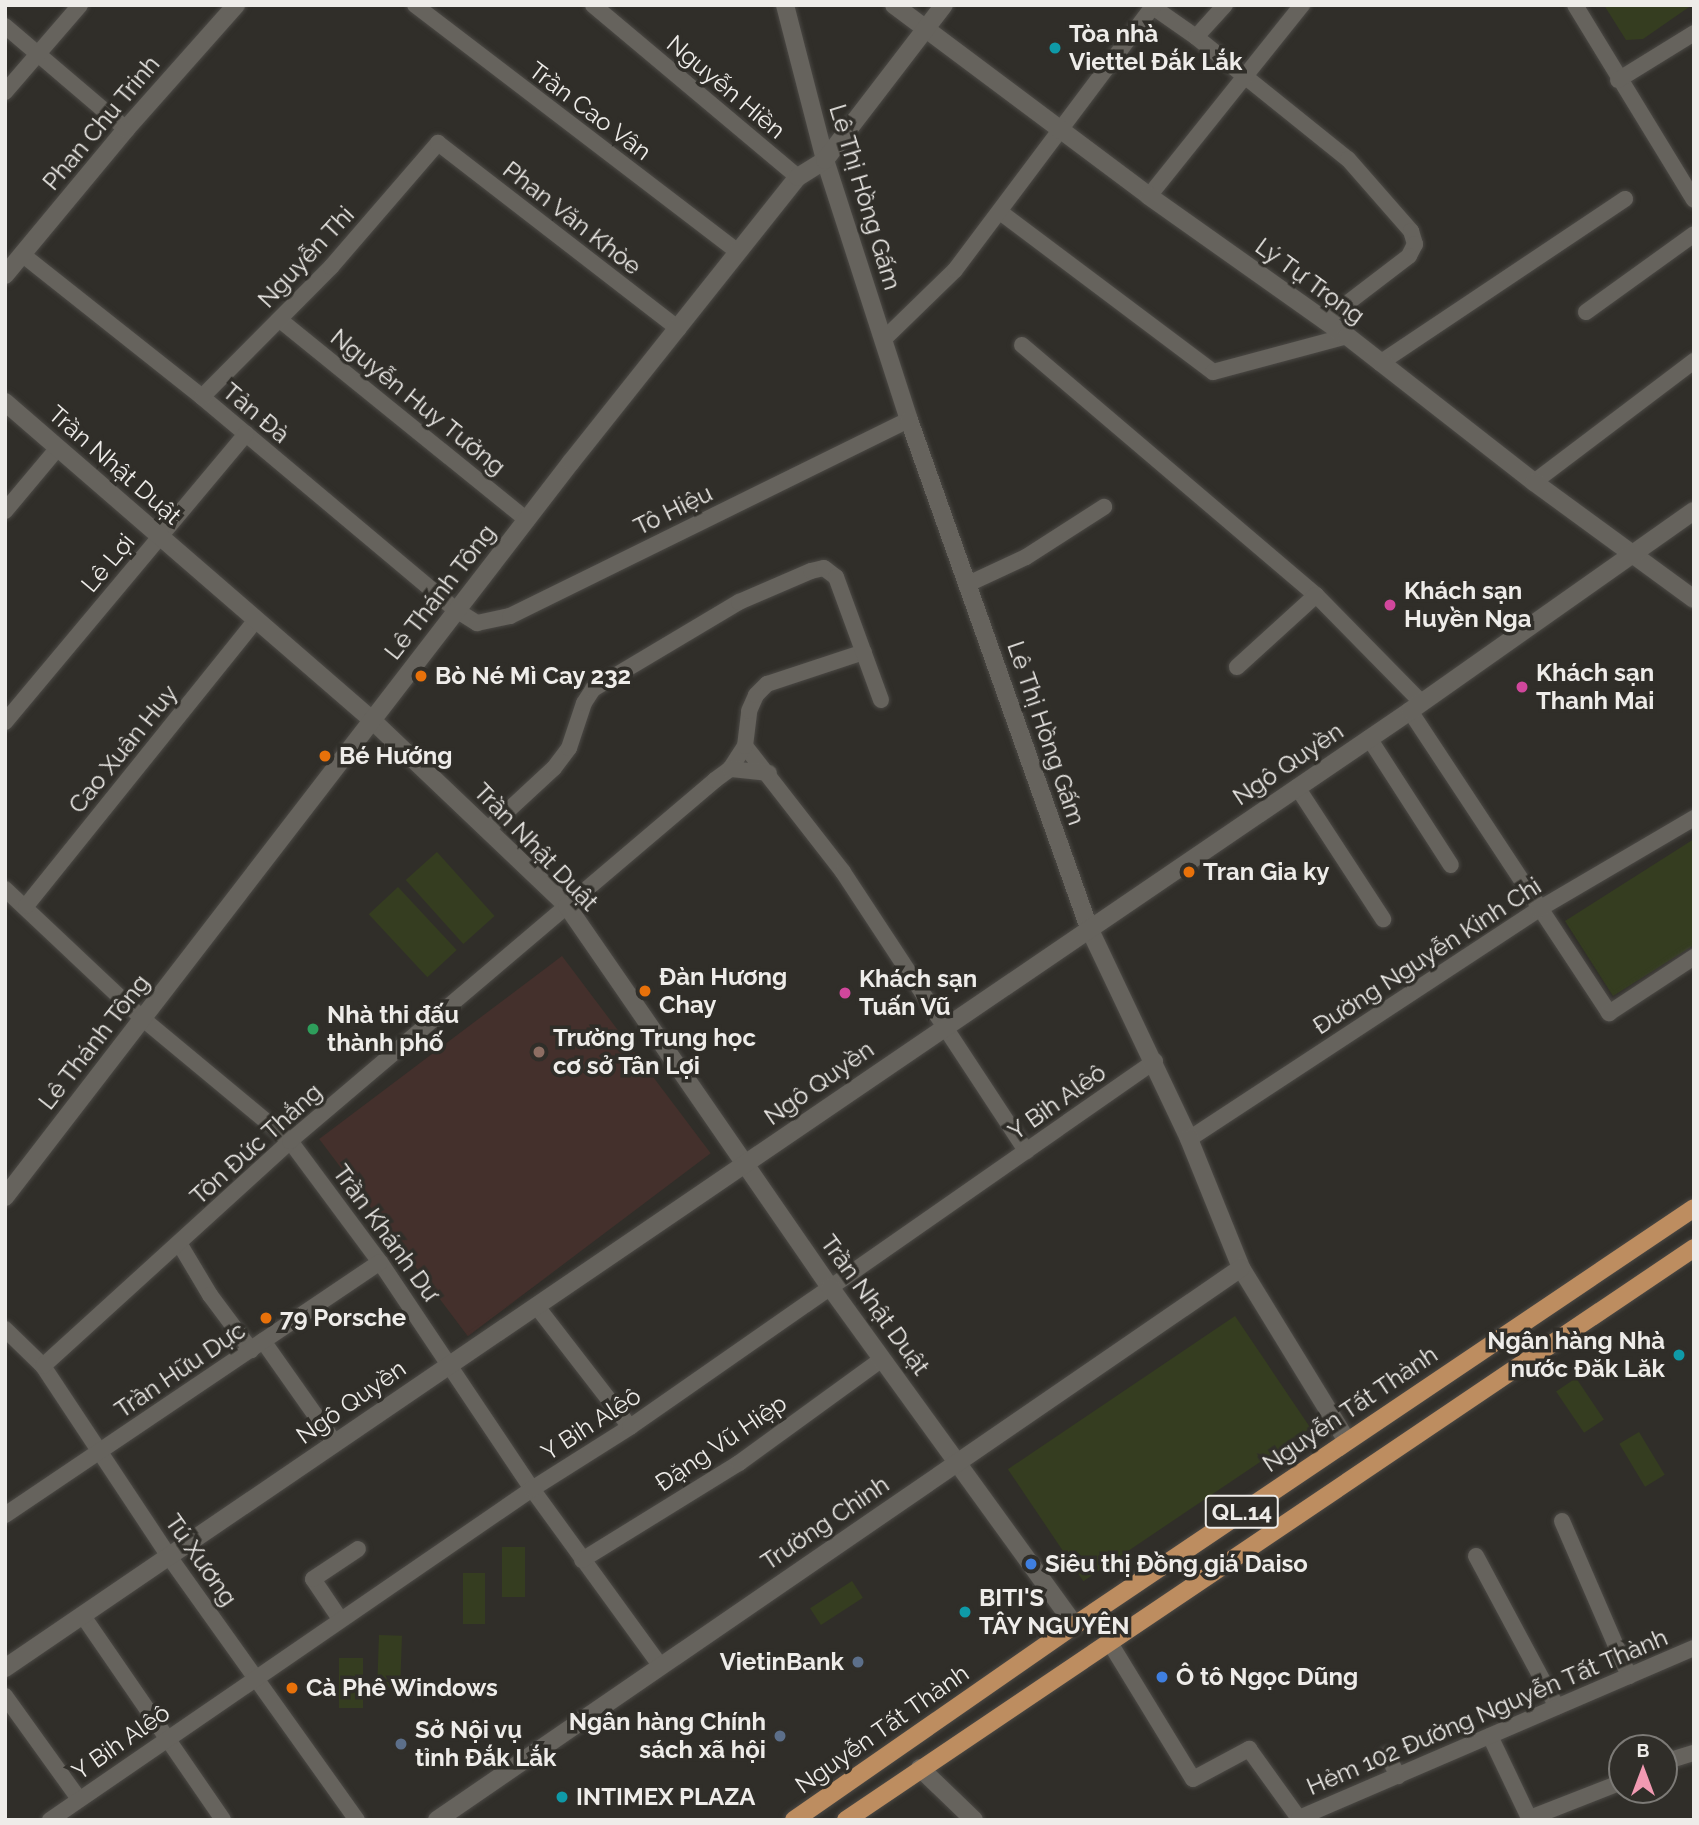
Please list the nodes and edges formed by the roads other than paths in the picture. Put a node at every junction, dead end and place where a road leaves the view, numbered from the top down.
1 (80, 5) edge
2 (236, 5) edge
3 (415, 5) edge
4 (593, 5) edge
5 (785, 5) edge
6 (894, 5) edge
7 (944, 5) edge
8 (1225, 5) edge
9 (1302, 5) edge
10 (1575, 5) edge
11 (1153, 6) edge
12 (5, 26) edge
13 (926, 30) junction
14 (1694, 33) edge
15 (1196, 37) junction
16 (36, 52) junction
17 (1242, 77) junction
18 (1618, 80) junction
19 (5, 92) edge
20 (126, 129) junction
21 (1062, 132) junction
22 (438, 143) joint
23 (825, 160) junction
24 (798, 177) junction
25 (1149, 196) junction
26 (1625, 199) dead end
27 (1694, 200) edge
28 (1000, 212) junction
29 (1694, 233) edge
30 (738, 252) junction
31 (23, 255) junction
32 (5, 275) edge
33 (1586, 312) dead end
34 (280, 320) junction
35 (1324, 321) junction
36 (679, 328) junction
37 (1347, 336) junction
38 (884, 339) junction
39 (1022, 345) dead end
40 (1694, 361) edge
41 (1380, 363) junction
42 (202, 397) junction
43 (5, 402) edge
44 (909, 420) junction
45 (246, 434) junction
46 (57, 449) junction
47 (1534, 482) junction
48 (1104, 507) dead end
49 (5, 511) edge
50 (1694, 511) edge
51 (527, 520) junction
52 (160, 535) junction
53 (1630, 555) junction
54 (968, 584) junction
55 (1316, 595) junction
56 (1694, 599) edge
57 (456, 610) junction
58 (255, 621) junction
59 (864, 652) junction
60 (1237, 667) dead end
61 (881, 700) dead end
62 (1416, 706) junction
63 (372, 720) junction
64 (5, 722) edge
65 (1369, 738) junction
66 (745, 746) junction
67 (730, 769) junction
68 (769, 773) junction
69 (1297, 787) junction
70 (1694, 818) edge
71 (487, 830) junction
72 (1451, 865) dead end
73 (5, 889) edge
74 (26, 906) junction
75 (567, 906) junction
76 (1539, 909) junction
77 (1383, 919) dead end
78 (1089, 928) junction
79 (1694, 957) edge
80 (143, 1019) junction
81 (945, 1026) junction
82 (1154, 1061) junction
83 (1189, 1139) junction
84 (290, 1141) junction
85 (1026, 1151) junction
86 (747, 1163) junction
87 (5, 1197) edge
88 (1694, 1208) edge
89 (179, 1243) junction
90 (1694, 1248) edge
91 (380, 1262) junction
92 (1241, 1268) junction
93 (830, 1287) junction
94 (537, 1308) junction
95 (5, 1329) edge
96 (257, 1345) junction
97 (882, 1359) junction
98 (450, 1363) junction
99 (43, 1366) junction
100 (630, 1427) junction
101 (1347, 1441) junction
102 (335, 1443) junction
103 (99, 1451) junction
104 (959, 1462) junction
105 (532, 1489) junction
106 (5, 1515) edge
107 (1562, 1521) dead end
108 (358, 1549) dead end
109 (1476, 1556) dead end
110 (170, 1558) junction
111 (582, 1560) junction
112 (83, 1616) junction
113 (340, 1619) junction
114 (1075, 1625) junction
115 (1110, 1643) junction
116 (1694, 1648) edge
117 (660, 1665) junction
118 (5, 1668) edge
119 (258, 1676) junction
120 (1629, 1676) junction
121 (5, 1696) edge
122 (1557, 1707) junction
123 (1490, 1736) junction
124 (167, 1739) junction
125 (903, 1744) junction
126 (1387, 1755) dead end
127 (920, 1768) junction
128 (1398, 1776) junction
129 (1608, 1788) edge
130 (79, 1799) junction
131 (1300, 1819) edge
132 (1530, 1819) edge
133 (50, 1820) edge
134 (223, 1820) edge
135 (357, 1820) edge
136 (436, 1820) edge
137 (794, 1820) edge
138 (846, 1820) edge
139 (974, 1820) edge

1 - 16 street
2 - 20 street, Phan Chu Trinh
3 - 30 street, Trần Cao Vân
4 - 24 street, Nguyễn Hiền
5 - 23 street, Lê Thị Hồng Gấm
6 - 13 street, Lý Tự Trọng
7 - 13 street, Lê Thánh Tông
8 - 15 street
9 - 17 street
10 - 18 street
11 - 15 street
11 - 21 street
12 - 16 street
13 - 21 street, Lý Tự Trọng
13 - 23 street, Lê Thánh Tông
14 - 18 street
15 - 17 street
16 - 19 street
16 - 20 street
17 - 25 street
17 - 35 street
18 - 27 street
20 - 31 street, Phan Chu Trinh
21 - 25 street, Lý Tự Trọng
21 - 28 street
22 - 34 street, Nguyễn Thi
22 - 36 street, Phan Văn Khòe
23 - 24 street, Lê Thánh Tông
23 - 38 street, Lê Thị Hồng Gấm
24 - 30 street, Lê Thánh Tông
25 - 35 street, Lý Tự Trọng
26 - 41 street
28 - 37 street
28 - 38 street
29 - 33 street
30 - 36 street, Lê Thánh Tông
31 - 32 street, Phan Chu Trinh
31 - 42 street, Tản Đà
34 - 42 street, Nguyễn Thi
34 - 51 street, Nguyễn Huy Tưởng
35 - 37 street, Lý Tự Trọng
36 - 51 street, Lê Thánh Tông
37 - 41 street, Lý Tự Trọng
38 - 44 street, Lê Thị Hồng Gấm
39 - 55 street
40 - 47 street
41 - 47 street, Lý Tự Trọng
42 - 45 street, Tản Đà
43 - 46 street, Trần Nhật Duật
44 - 54 street, Lê Thị Hồng Gấm
44 - 57 street, Tô Hiệu
45 - 52 street, Lê Lợi
45 - 57 street, Tản Đà
46 - 49 street
46 - 52 street, Trần Nhật Duật
47 - 53 street, Lý Tự Trọng
48 - 54 street
50 - 53 street, Ngô Quyền
51 - 57 street, Lê Thánh Tông
52 - 58 street, Trần Nhật Duật
52 - 64 street, Lê Lợi
53 - 56 street, Lý Tự Trọng
53 - 62 street, Ngô Quyền
54 - 78 street, Lê Thị Hồng Gấm
55 - 60 street
55 - 62 street
57 - 63 street, Lê Thánh Tông
58 - 63 street, Trần Nhật Duật
58 - 74 street, Cao Xuân Huy
59 - 61 street
59 - 66 street
59 - 71 street
62 - 65 street, Ngô Quyền
62 - 76 street
63 - 71 street, Trần Nhật Duật
63 - 80 street, Lê Thánh Tông
65 - 69 street, Ngô Quyền
65 - 72 street
66 - 67 street, Tôn Đức Thắng
66 - 68 street
67 - 68 street
67 - 75 street, Tôn Đức Thắng
68 - 81 street
69 - 77 street
69 - 78 street, Ngô Quyền
70 - 76 street, Đường Nguyễn Kinh Chi
71 - 75 street, Trần Nhật Duật
73 - 74 street, Trần Khánh Dư
74 - 80 street, Trần Khánh Dư
75 - 84 street, Tôn Đức Thắng
75 - 86 street, Trần Nhật Duật
76 - 79 street
76 - 83 street, Đường Nguyễn Kinh Chi
78 - 81 street, Ngô Quyền
78 - 82 street, Lê Thị Hồng Gấm
80 - 84 street, Trần Khánh Dư
80 - 87 street, Lê Thánh Tông
81 - 85 street
81 - 86 street, Ngô Quyền
82 - 83 street, Lê Thị Hồng Gấm
82 - 85 street, Y Bih Alêô
83 - 92 street, Lê Thị Hồng Gấm
84 - 89 street, Tôn Đức Thắng
84 - 91 street, Trần Khánh Dư
85 - 93 street, Y Bih Alêô
86 - 93 street, Trần Nhật Duật
86 - 94 street, Ngô Quyền
88 - 101 main road, Nguyễn Tất Thành / QL.14
89 - 96 street
89 - 99 street, Tôn Đức Thắng
90 - 115 main road, QL.14
91 - 96 street, Trần Hữu Dực
91 - 98 street, Trần Khánh Dư
92 - 101 street, Lê Thị Hồng Gấm
92 - 104 street, Trường Chinh
93 - 97 street, Trần Nhật Duật
93 - 100 street, Y Bih Alêô
94 - 98 street, Ngô Quyền
94 - 100 street
95 - 99 street, Tú Xương
96 - 102 street
96 - 103 street, Trần Hữu Dực
97 - 104 street, Trần Nhật Duật
97 - 111 street, Đặng Vũ Hiệp
98 - 102 street, Ngô Quyền
98 - 105 street, Trần Khánh Dư
99 - 103 street, Tú Xương
100 - 105 street, Y Bih Alêô
101 - 114 main road, Nguyễn Tất Thành / QL.14
102 - 110 street, Ngô Quyền
103 - 106 street, Trần Hữu Dực
103 - 110 street, Tú Xương
104 - 114 street, Trần Nhật Duật
104 - 117 street, Trường Chinh
105 - 111 street, Trần Khánh Dư
105 - 113 street, Y Bih Alêô
107 - 120 street
108 - 113 street
109 - 122 street
110 - 112 street, Ngô Quyền
110 - 119 street, Tú Xương
111 - 117 street, Trần Khánh Dư
112 - 118 street, Ngô Quyền
112 - 124 street
113 - 119 street, Y Bih Alêô
114 - 125 main road, Nguyễn Tất Thành / QL.14
115 - 127 main road, QL.14
115 - 131 street
116 - 120 street, Hẻm 102 Đường Nguyễn Tất Thành
117 - 136 street, Trường Chinh
119 - 124 street, Y Bih Alêô
119 - 135 street, Tú Xương
120 - 122 street, Hẻm 102 Đường Nguyễn Tất Thành
121 - 130 street
122 - 123 street, Hẻm 102 Đường Nguyễn Tất Thành
123 - 128 street, Hẻm 102 Đường Nguyễn Tất Thành
123 - 132 street
124 - 130 street, Y Bih Alêô
124 - 134 street
125 - 127 main road
125 - 137 main road, Nguyễn Tất Thành / QL.14
126 - 128 street
127 - 138 main road, QL.14
127 - 139 street
128 - 131 street, Hẻm 102 Đường Nguyễn Tất Thành
129 - 132 street
130 - 133 street, Y Bih Alêô

